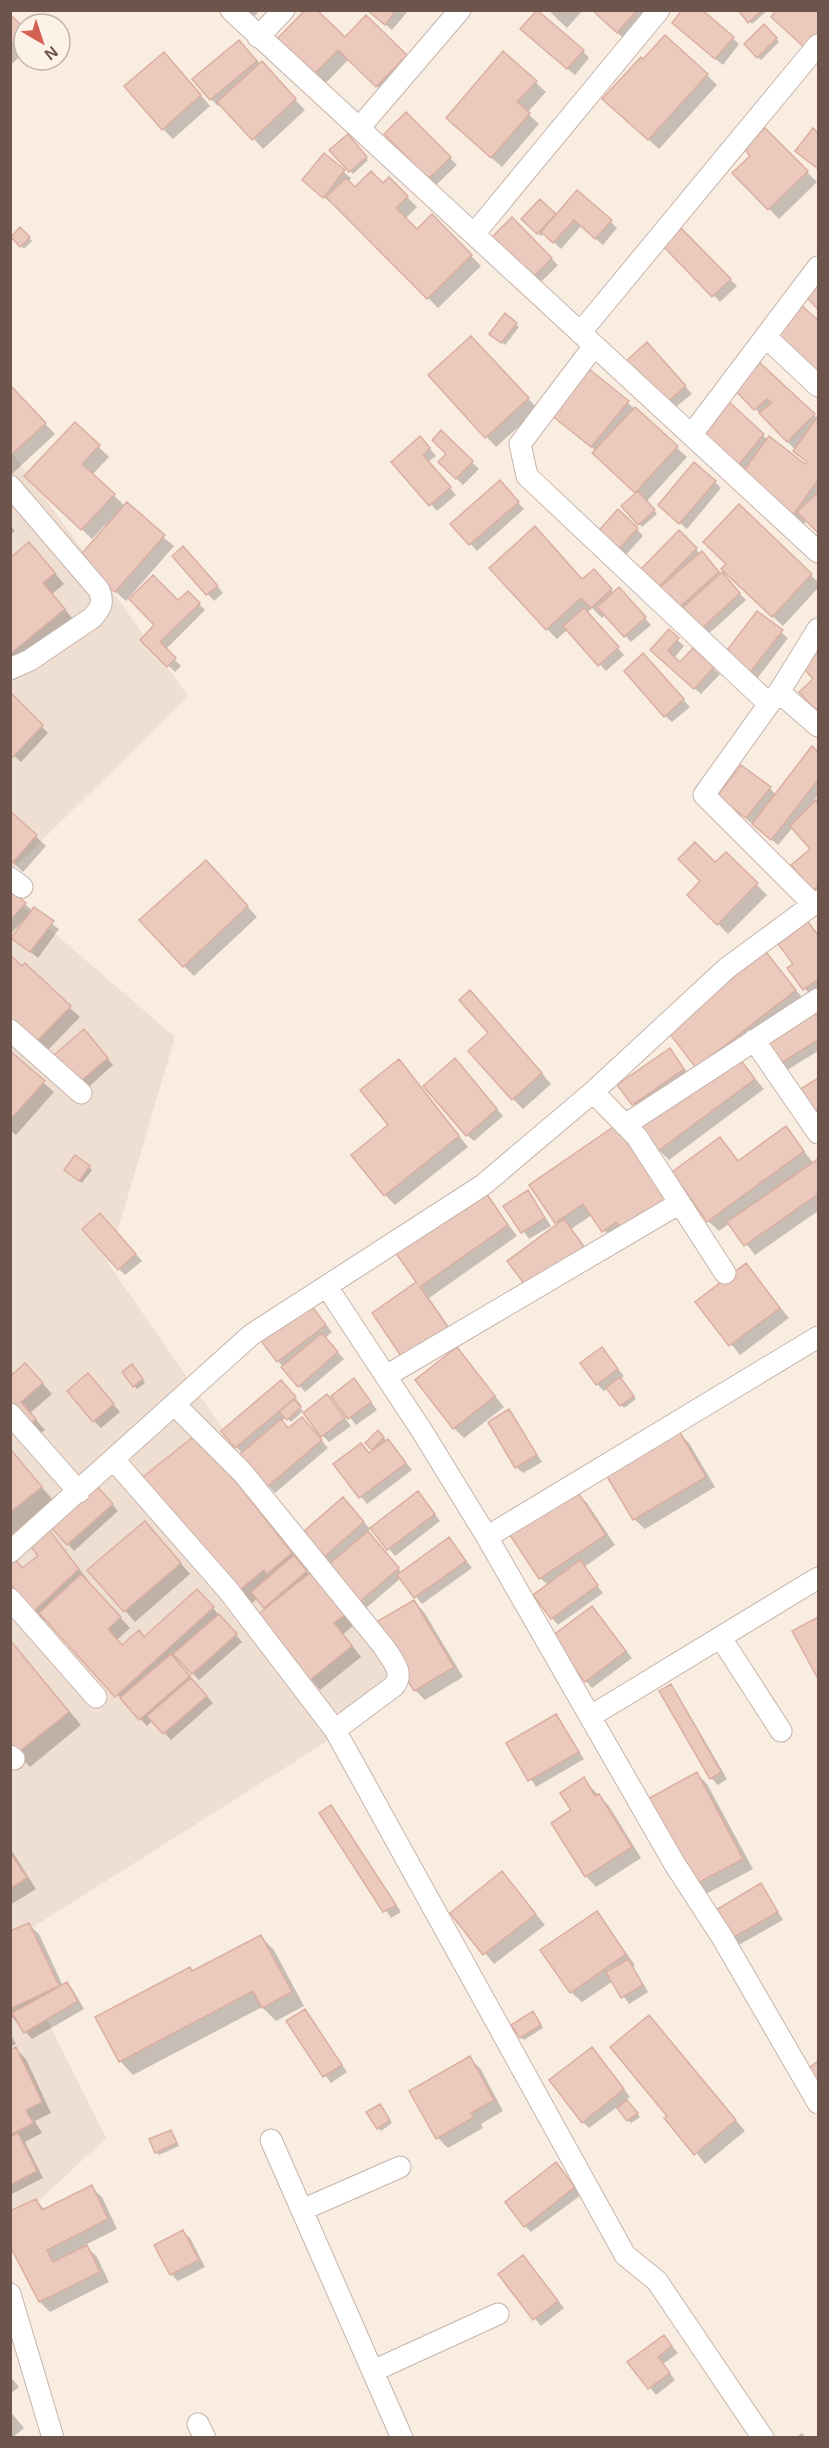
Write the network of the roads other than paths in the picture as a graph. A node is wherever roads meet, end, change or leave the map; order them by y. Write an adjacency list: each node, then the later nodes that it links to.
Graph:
1 (231, 10): 5 (street)
2 (284, 10): 5 (street)
3 (459, 10): 7 (street)
4 (659, 10): 8 (street)
5 (258, 37): 7 (street)
6 (819, 45): 11 (street)
7 (360, 127): 8 (street)
8 (474, 234): 11 (street)
9 (819, 267): 10 (street)
10 (766, 337): 12 (street); 13 (street)
11 (587, 340): 13 (street); 18 (street)
12 (819, 386)
13 (692, 434): 15 (street)
14 (10, 486): 17 (street)
15 (819, 552)
16 (819, 629): 18 (street)
17 (10, 669)
18 (774, 698): 19 (street); 20 (street)
19 (819, 726)
20 (816, 903): 24 (street)
21 (819, 999): 23 (street)
22 (10, 1030): 25 (street)
23 (754, 1041): 26 (street); 27 (street)
24 (593, 1092): 26 (street); 30 (street)
25 (81, 1093)
26 (625, 1125): 28 (street)
27 (819, 1133)
28 (680, 1203): 29 (street); 32 (street)
29 (725, 1273)
30 (327, 1287): 32 (street); 33 (street)
31 (819, 1337): 37 (street)
32 (386, 1376): 37 (street)
33 (175, 1405): 35 (street); 44 (street)
34 (10, 1414): 36 (street)
35 (114, 1460): 36 (street); 44 (street)
36 (79, 1492): 38 (street)
37 (487, 1537): 43 (street)
38 (10, 1552)
39 (819, 1578): 41 (street)
40 (10, 1599): 42 (street)
41 (721, 1638): 43 (street); 45 (street)
42 (96, 1697)
43 (591, 1716): 46 (street)
44 (335, 1730): 55 (street)
45 (781, 1731)
46 (819, 2103)
47 (271, 2140): 49 (street)
48 (400, 2167): 49 (street)
49 (302, 2210): 52 (street)
50 (10, 2294): 53 (street)
51 (498, 2314): 52 (street)
52 (373, 2371): 54 (street)
53 (53, 2438)
54 (402, 2438)
55 (763, 2438)

